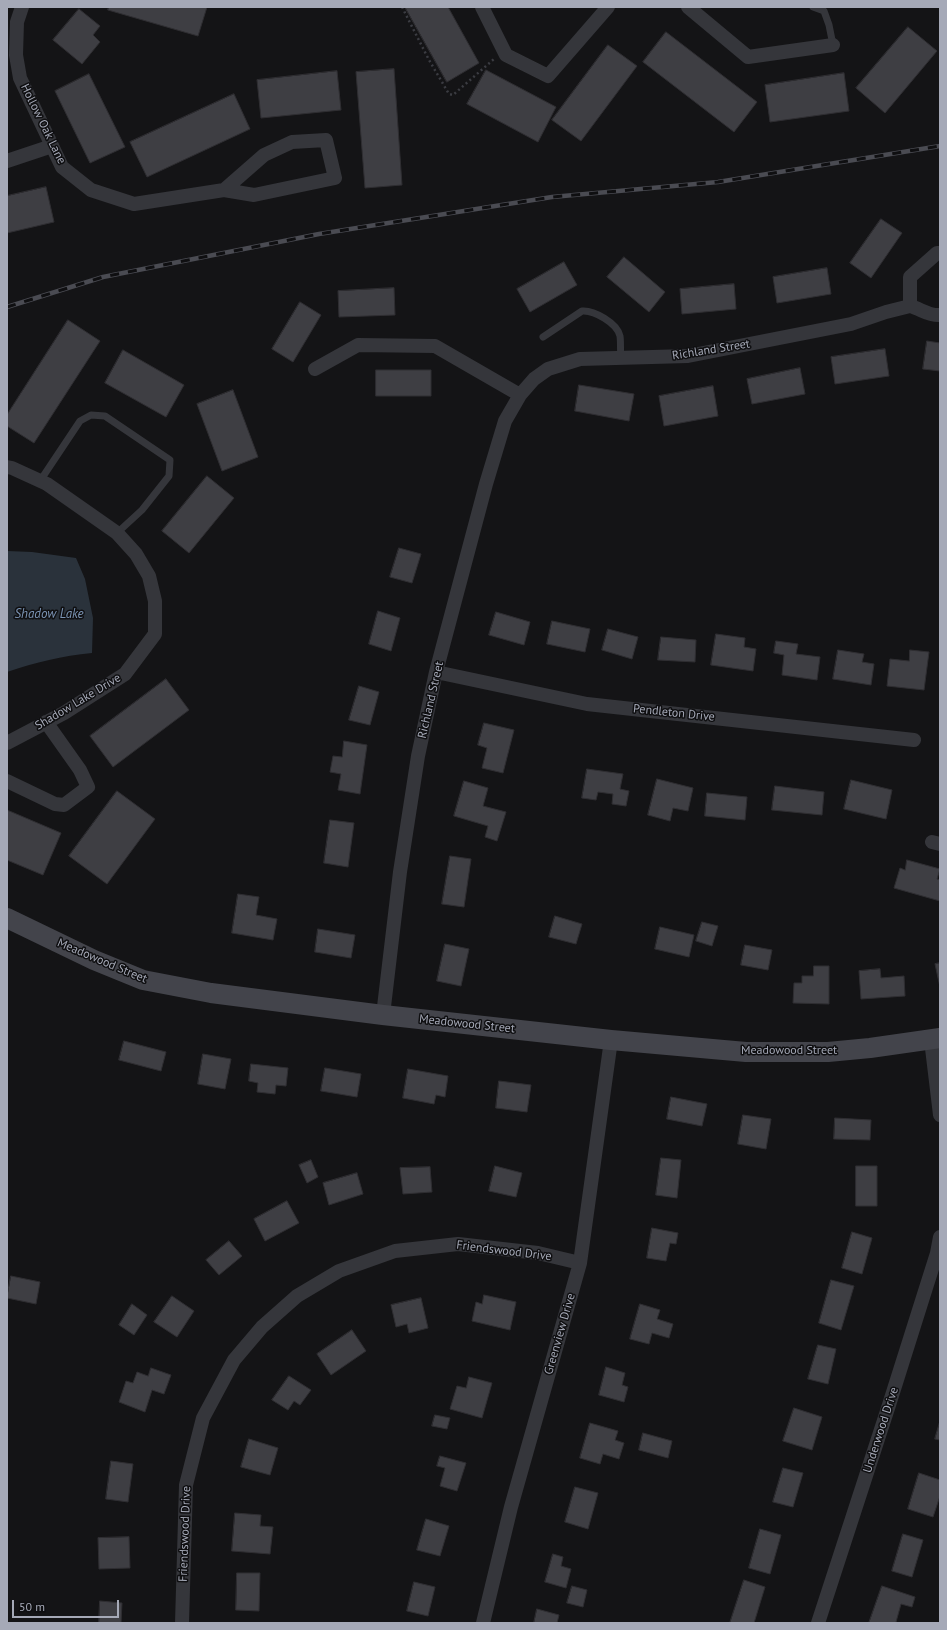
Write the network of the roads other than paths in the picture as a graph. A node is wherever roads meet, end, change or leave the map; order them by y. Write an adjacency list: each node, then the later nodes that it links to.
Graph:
1 (22, 7): 7 (street, Hollow Oak Lane)
2 (482, 7): 3 (street)
3 (608, 7)
4 (688, 7): 6 (street)
5 (813, 7): 6 (lane)
6 (833, 45)
7 (12, 57): 8 (street, Hollow Oak Lane)
8 (52, 146): 9 (street); 10 (street, Hollow Oak Lane)
9 (7, 161)
10 (224, 190): 10 (street, Hollow Oak Lane)
11 (940, 252): 12 (street)
12 (910, 306): 13 (street); 15 (street, Richland Street)
13 (940, 314)
14 (543, 337): 15 (lane)
15 (621, 358): 17 (street, Richland Street)
16 (315, 369): 17 (street)
17 (520, 395): 21 (street, Richland Street)
18 (7, 467): 19 (street, Shadow Lake Drive)
19 (40, 481): 20 (street, Shadow Lake Drive); 20 (lane)
20 (117, 533): 22 (street, Shadow Lake Drive)
21 (436, 672): 23 (street, Pendleton Drive); 27 (street, Richland Street)
22 (46, 722): 24 (street, Shadow Lake Drive); 25 (street)
23 (914, 740)
24 (7, 743)
25 (7, 781)
26 (7, 918): 27 (street, Meadowood Street)
27 (382, 1015): 29 (street, Meadowood Street)
28 (936, 1039): 29 (street, Meadowood Street); 30 (street)
29 (611, 1040): 32 (street, Greenview Drive)
30 (940, 1115)
31 (940, 1237): 35 (street, Underwood Drive)
32 (580, 1263): 33 (street, Friendswood Drive); 34 (street, Greenview Drive)
33 (182, 1623)
34 (483, 1623)
35 (818, 1623)

